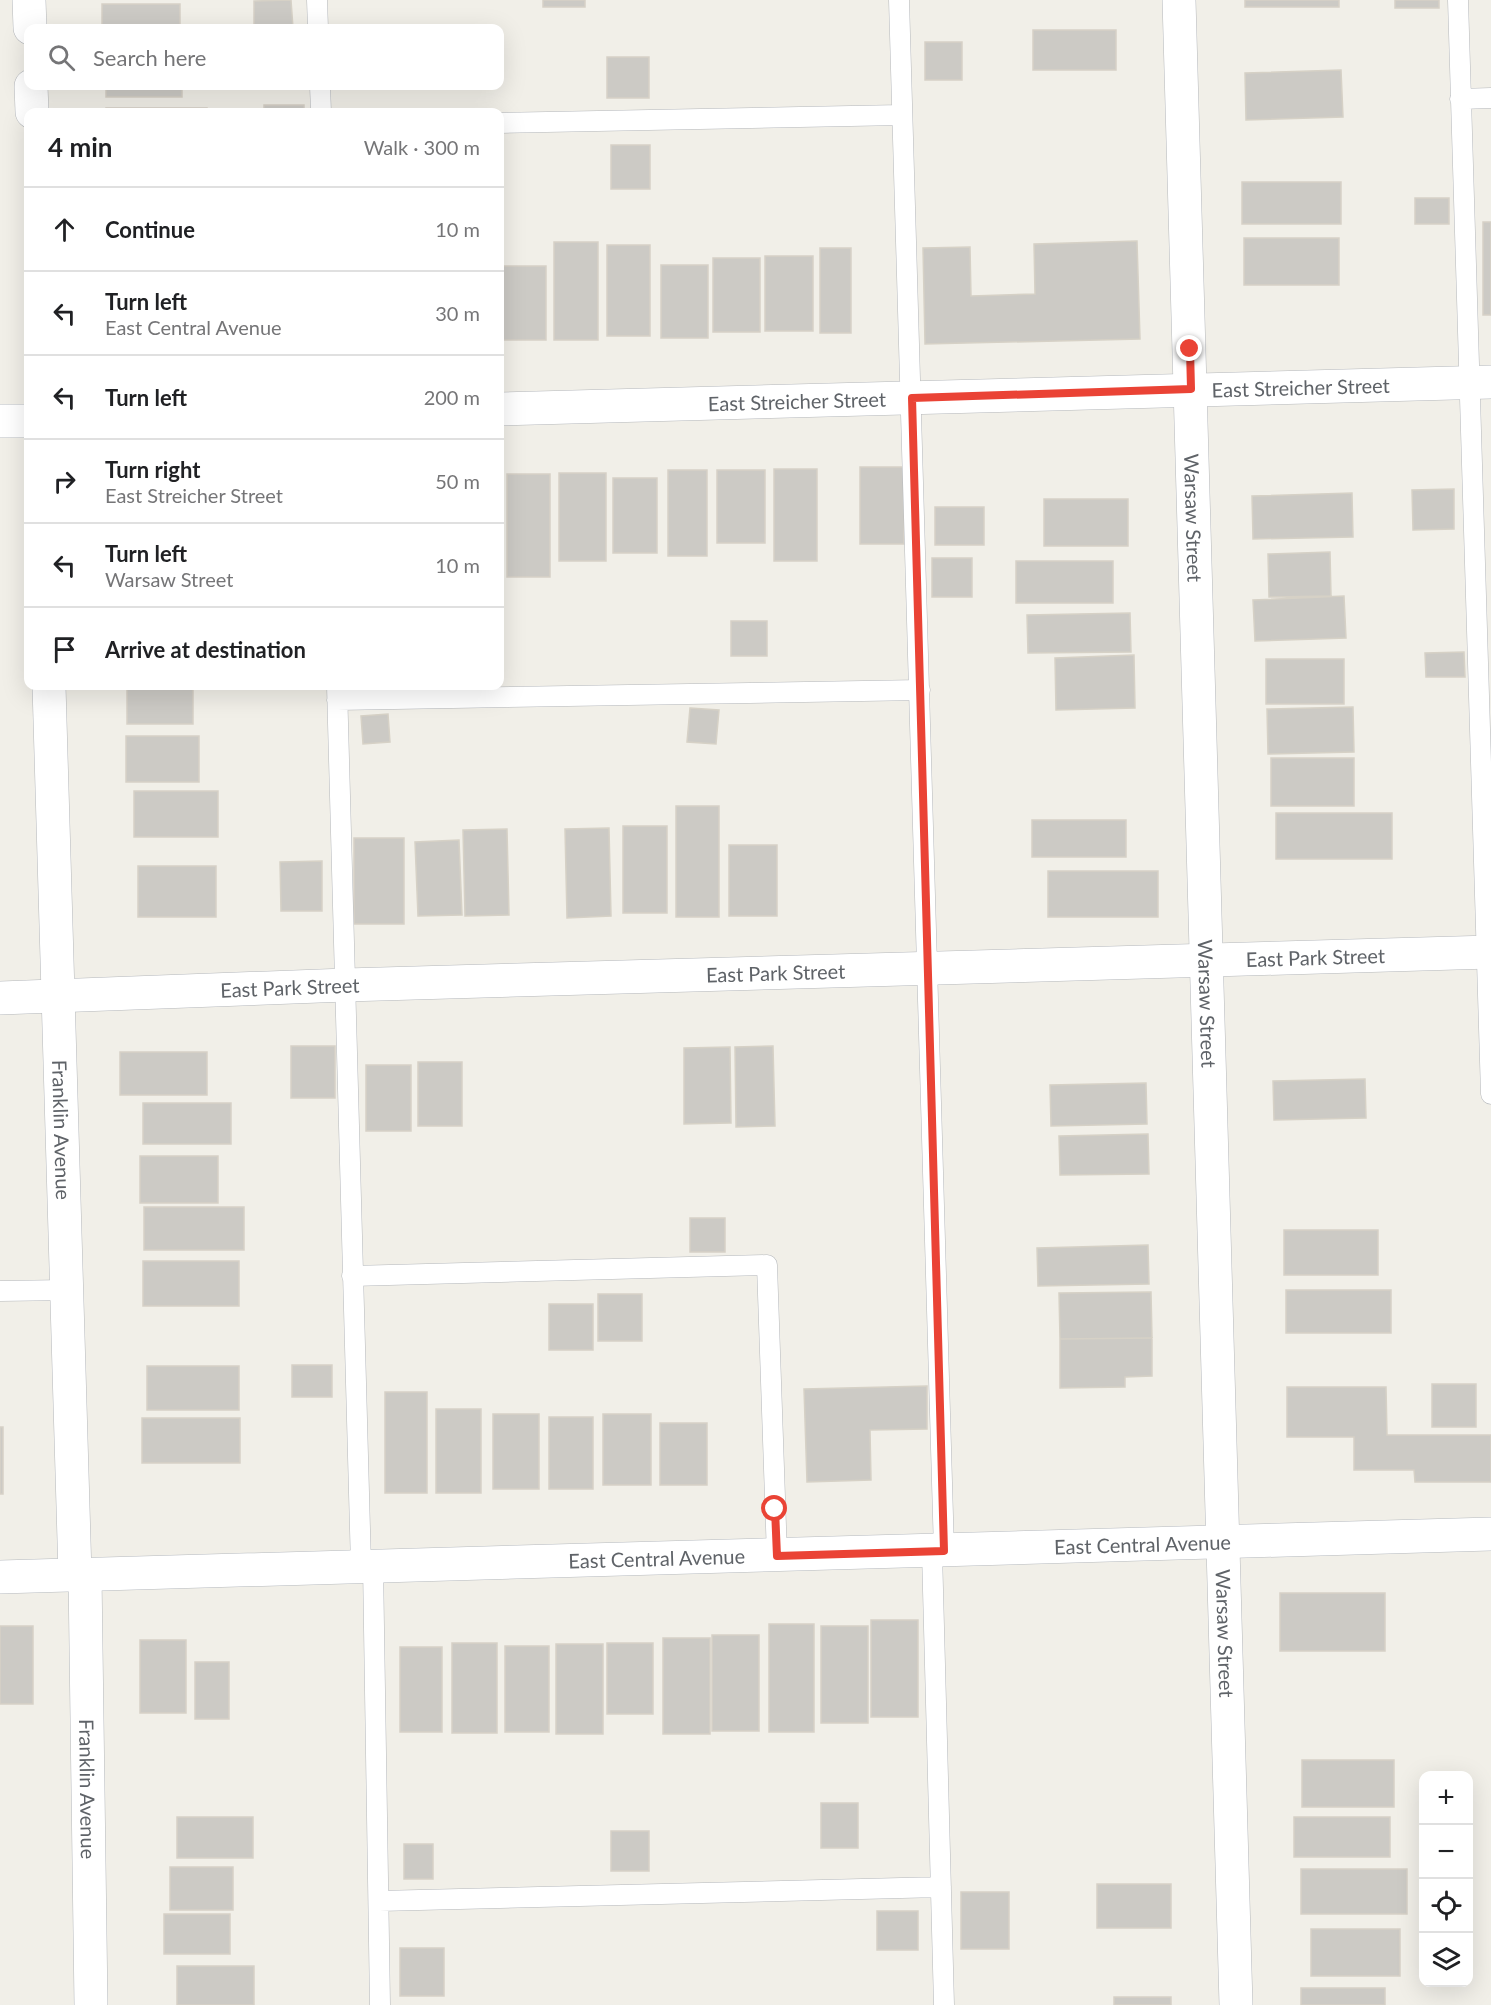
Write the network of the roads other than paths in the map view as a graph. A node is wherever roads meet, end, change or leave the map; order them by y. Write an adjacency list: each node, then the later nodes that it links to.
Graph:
1 (29, 0): 6 (street)
2 (317, 0): 7 (lane)
3 (899, 0): 14 (lane)
4 (1179, 0): 17 (street, Warsaw Street)
5 (1458, 0): 11 (lane)
6 (30, 24)
7 (318, 24)
8 (31, 90): 12 (street)
9 (320, 90): 13 (lane)
10 (1491, 98): 11 (lane)
11 (1460, 99): 16 (lane)
12 (32, 108)
13 (321, 108)
14 (901, 115): 15 (lane); 18 (lane)
15 (504, 123)
16 (1479, 382): 17 (street, East Streicher Street); 22 (lane)
17 (1191, 389): 18 (street, East Streicher Street); 27 (street, Warsaw Street)
18 (912, 398): 19 (street, East Streicher Street); 24 (lane)
19 (504, 409)
20 (0, 422): 21 (street)
21 (24, 422)
22 (1484, 673): 26 (lane)
23 (49, 690): 30 (street, Franklin Avenue)
24 (920, 690): 25 (lane); 28 (lane)
25 (337, 693): 29 (lane)
26 (1489, 953): 27 (street, East Park Street); 32 (lane)
27 (1207, 960): 28 (street, East Park Street); 37 (street, Warsaw Street)
28 (927, 968): 29 (street, East Park Street); 38 (lane)
29 (346, 985): 30 (street, East Park Street); 33 (lane)
30 (59, 997): 31 (street, East Park Street); 34 (street, Franklin Avenue)
31 (0, 998)
32 (1491, 1094)
33 (352, 1275): 39 (lane); 40 (lane)
34 (67, 1290): 35 (lane); 41 (street, Franklin Avenue)
35 (0, 1292)
36 (1491, 1534): 37 (street, East Central Avenue)
37 (1224, 1541): 38 (street, East Central Avenue); 48 (street, Warsaw Street)
38 (938, 1551): 39 (street, East Central Avenue); 43 (lane)
39 (777, 1556): 40 (street, East Central Avenue)
40 (367, 1565): 41 (street, East Central Avenue); 44 (lane)
41 (80, 1575): 42 (street, East Central Avenue); 45 (street, Franklin Avenue)
42 (0, 1577)
43 (941, 1887): 44 (lane); 47 (lane)
44 (379, 1901): 46 (lane)
45 (91, 2005)
46 (380, 2005)
47 (944, 2005)
48 (1236, 2005)

